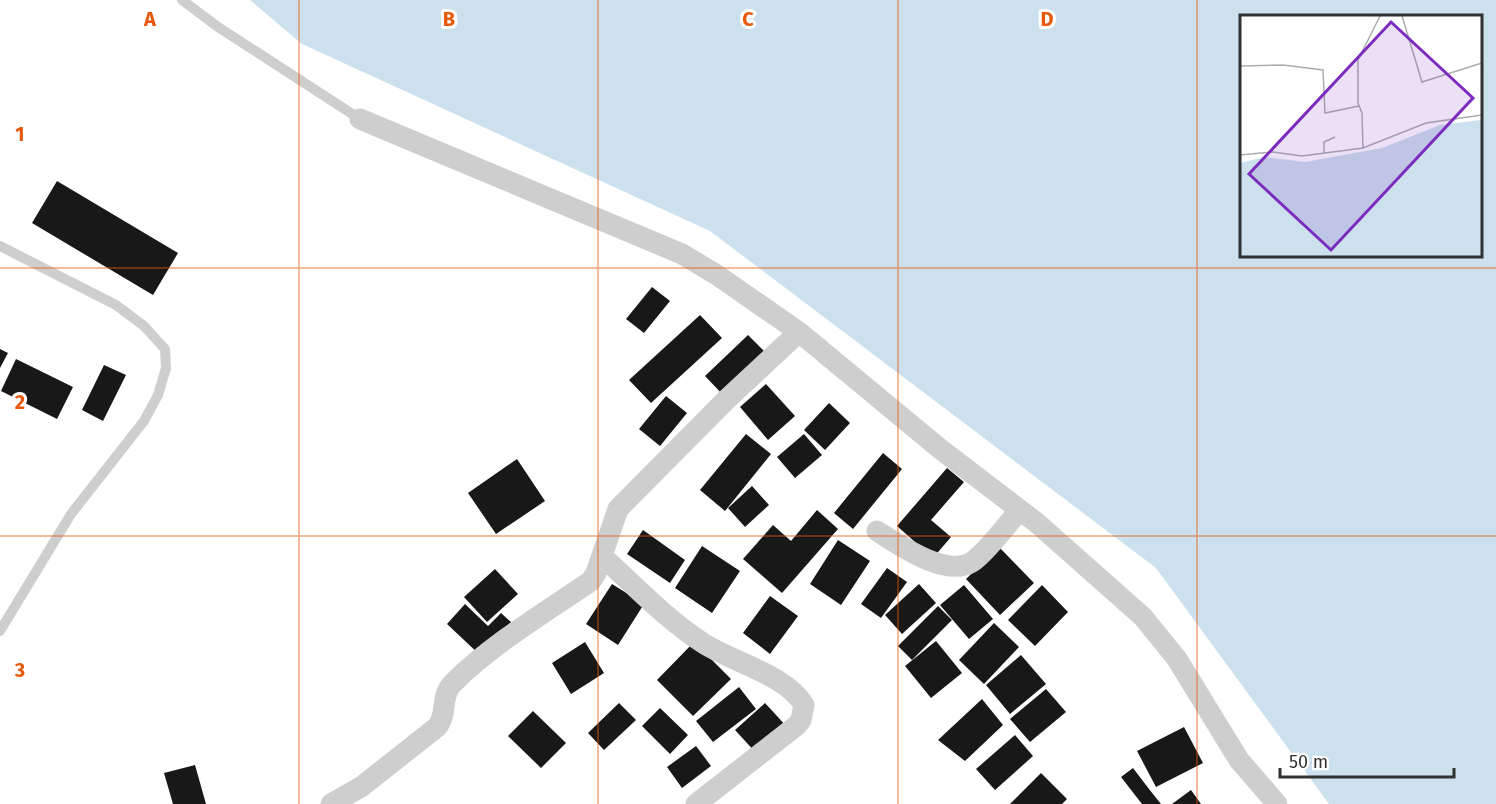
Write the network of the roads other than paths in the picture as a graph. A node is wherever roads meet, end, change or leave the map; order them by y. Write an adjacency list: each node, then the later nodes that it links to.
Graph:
1 (182, 0): 2 (lane)
2 (360, 119): 4 (street)
3 (0, 246): 8 (lane)
4 (799, 332): 5 (street); 7 (street)
5 (1020, 510): 6 (street); 11 (street)
6 (877, 531)
7 (602, 556): 9 (street); 10 (street)
8 (0, 631)
9 (331, 804)
10 (696, 804)
11 (1277, 804)

